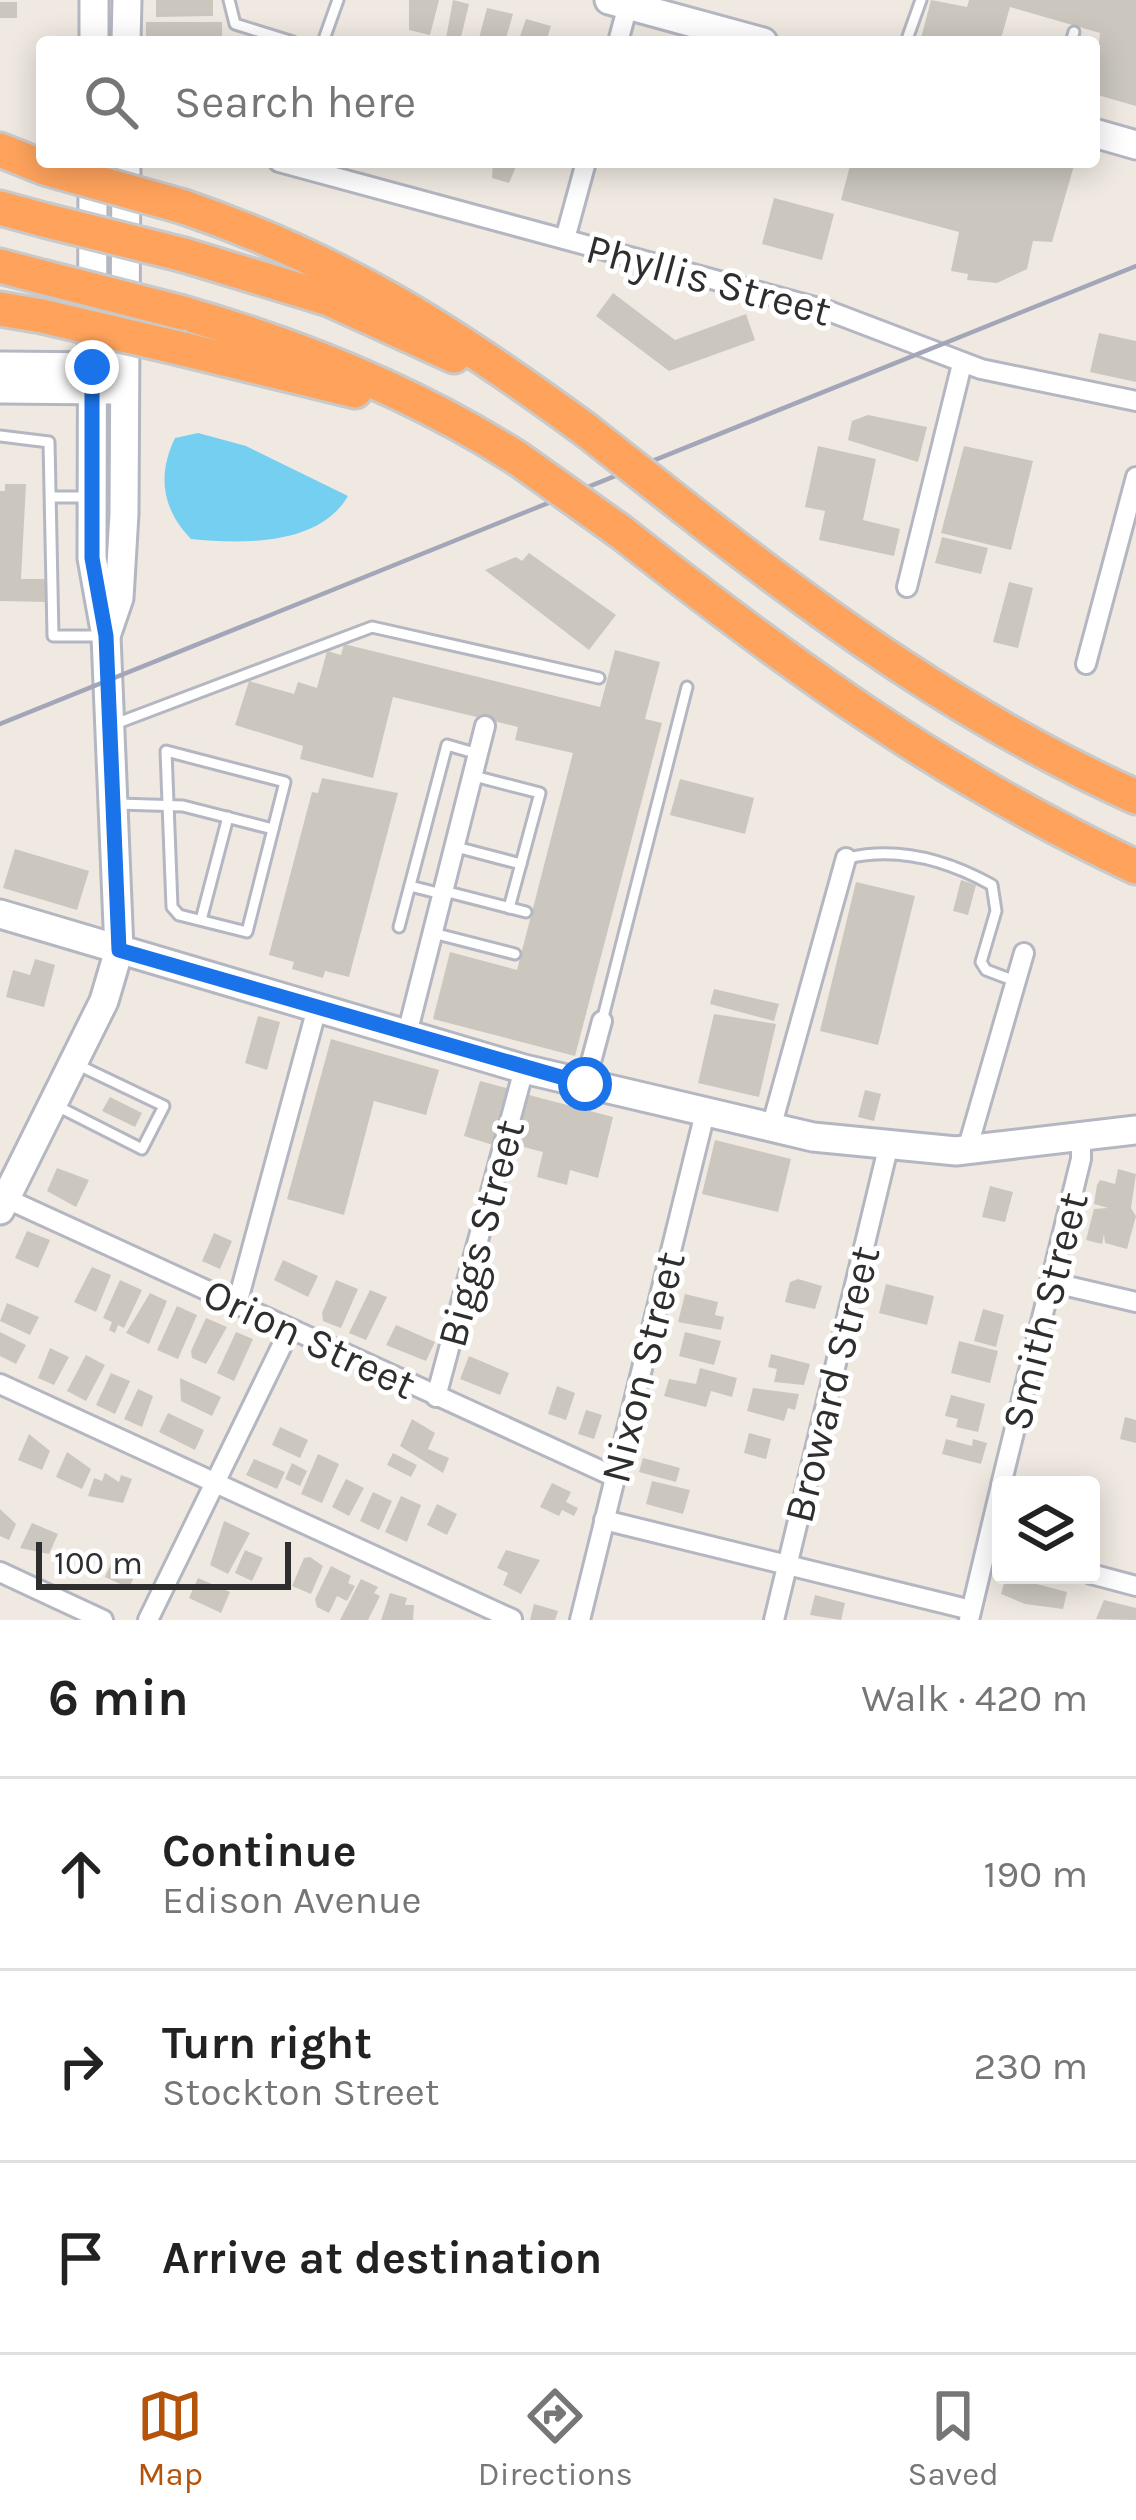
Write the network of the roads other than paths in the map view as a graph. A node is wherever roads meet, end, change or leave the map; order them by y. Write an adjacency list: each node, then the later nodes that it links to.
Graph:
1 (94, 0): 7 (main road)
2 (127, 0): 8 (main road)
3 (229, 0): 9 (lane)
4 (338, 0): 10 (lane)
5 (921, 0): 13 (lane)
6 (618, 3): 11 (street); 12 (main road)
7 (94, 36)
8 (127, 36)
9 (274, 36)
10 (325, 36)
11 (618, 36)
12 (741, 36)
13 (908, 36)
14 (1100, 135): 15 (main road)
15 (1136, 145)
16 (0, 153): 17 (highway, bridge)
17 (36, 165)
18 (46, 168): 33 (highway, bridge)
19 (93, 168): 29 (main road)
20 (126, 168): 30 (main road)
21 (303, 168): 24 (street, Phyllis Street)
22 (584, 168): 24 (street)
23 (0, 208): 33 (highway, bridge)
24 (565, 239): 27 (street, Phyllis Street)
25 (0, 266): 35 (highway, bridge)
26 (0, 309): 35 (highway, bridge)
27 (962, 364): 32 (street, Phyllis Street); 39 (street)
28 (0, 366): 29 (main road)
29 (92, 378): 30 (main road); 31 (main road); 38 (main road)
30 (125, 379): 40 (main road)
31 (0, 389)
32 (1136, 401)
33 (586, 430): 48 (highway, bridge)
34 (0, 436): 37 (lane)
35 (517, 458): 56 (highway, bridge)
36 (1136, 477): 41 (street)
37 (51, 497): 38 (lane); 40 (lane)
38 (92, 497): 40 (main road)
39 (908, 587)
40 (106, 636): 44 (main road)
41 (1086, 664)
42 (599, 679): 44 (lane)
43 (687, 687): 70 (lane)
44 (110, 725): 49 (main road)
45 (485, 726): 46 (street)
46 (478, 754): 47 (street); 57 (lane)
47 (473, 776): 53 (street); 55 (lane)
48 (1136, 797)
49 (113, 804): 50 (lane); 65 (main road)
50 (168, 805): 51 (lane); 52 (lane); 62 (lane)
51 (228, 817): 52 (lane); 62 (lane)
52 (273, 829): 62 (lane)
53 (454, 847): 55 (lane); 58 (street)
54 (846, 858): 68 (lane); 77 (street)
55 (521, 865): 59 (lane)
56 (1136, 867)
57 (410, 886): 58 (lane); 63 (lane)
58 (443, 892): 59 (lane); 64 (street)
59 (509, 908): 60 (lane)
60 (526, 912)
61 (0, 914): 65 (main road)
62 (201, 920)
63 (399, 927)
64 (433, 933): 67 (lane); 71 (street)
65 (119, 950): 69 (main road); 72 (main road)
66 (1024, 952): 68 (street)
67 (515, 954)
68 (1015, 981): 81 (street)
69 (317, 1008): 71 (main road); 85 (street)
70 (602, 1021): 74 (street)
71 (406, 1034): 73 (main road)
72 (74, 1063): 75 (main road); 75 (lane)
73 (524, 1069): 74 (main road); 88 (street, Biggs Street)
74 (585, 1084): 76 (main road)
75 (52, 1104): 82 (main road)
76 (705, 1113): 77 (main road); 90 (street, Nixon Street)
77 (771, 1128): 80 (main road)
78 (1136, 1130): 79 (main road)
79 (1082, 1137): 81 (main road); 83 (street, Smith Street)
80 (889, 1148): 81 (main road); 94 (street, Broward Street)
81 (967, 1150)
82 (3, 1204): 85 (street, Orion Street)
83 (1050, 1282): 84 (street); 89 (street, Smith Street)
84 (1136, 1302)
85 (237, 1304): 86 (street, Orion Street)
86 (290, 1329): 88 (street, Orion Street); 91 (street)
87 (0, 1384): 91 (street)
88 (436, 1397): 90 (street, Orion Street)
89 (1003, 1476)
90 (615, 1477): 92 (street, Nixon Street)
91 (216, 1484): 99 (street); 101 (street)
92 (604, 1520): 94 (street); 102 (street, Nixon Street)
93 (992, 1555): 98 (street, Smith Street)
94 (788, 1562): 98 (street); 103 (street, Broward Street)
95 (0, 1572): 100 (street)
96 (1100, 1576): 97 (street)
97 (1136, 1586)
98 (970, 1615)
99 (512, 1619)
100 (104, 1620)
101 (148, 1620)
102 (580, 1620)
103 (774, 1620)

